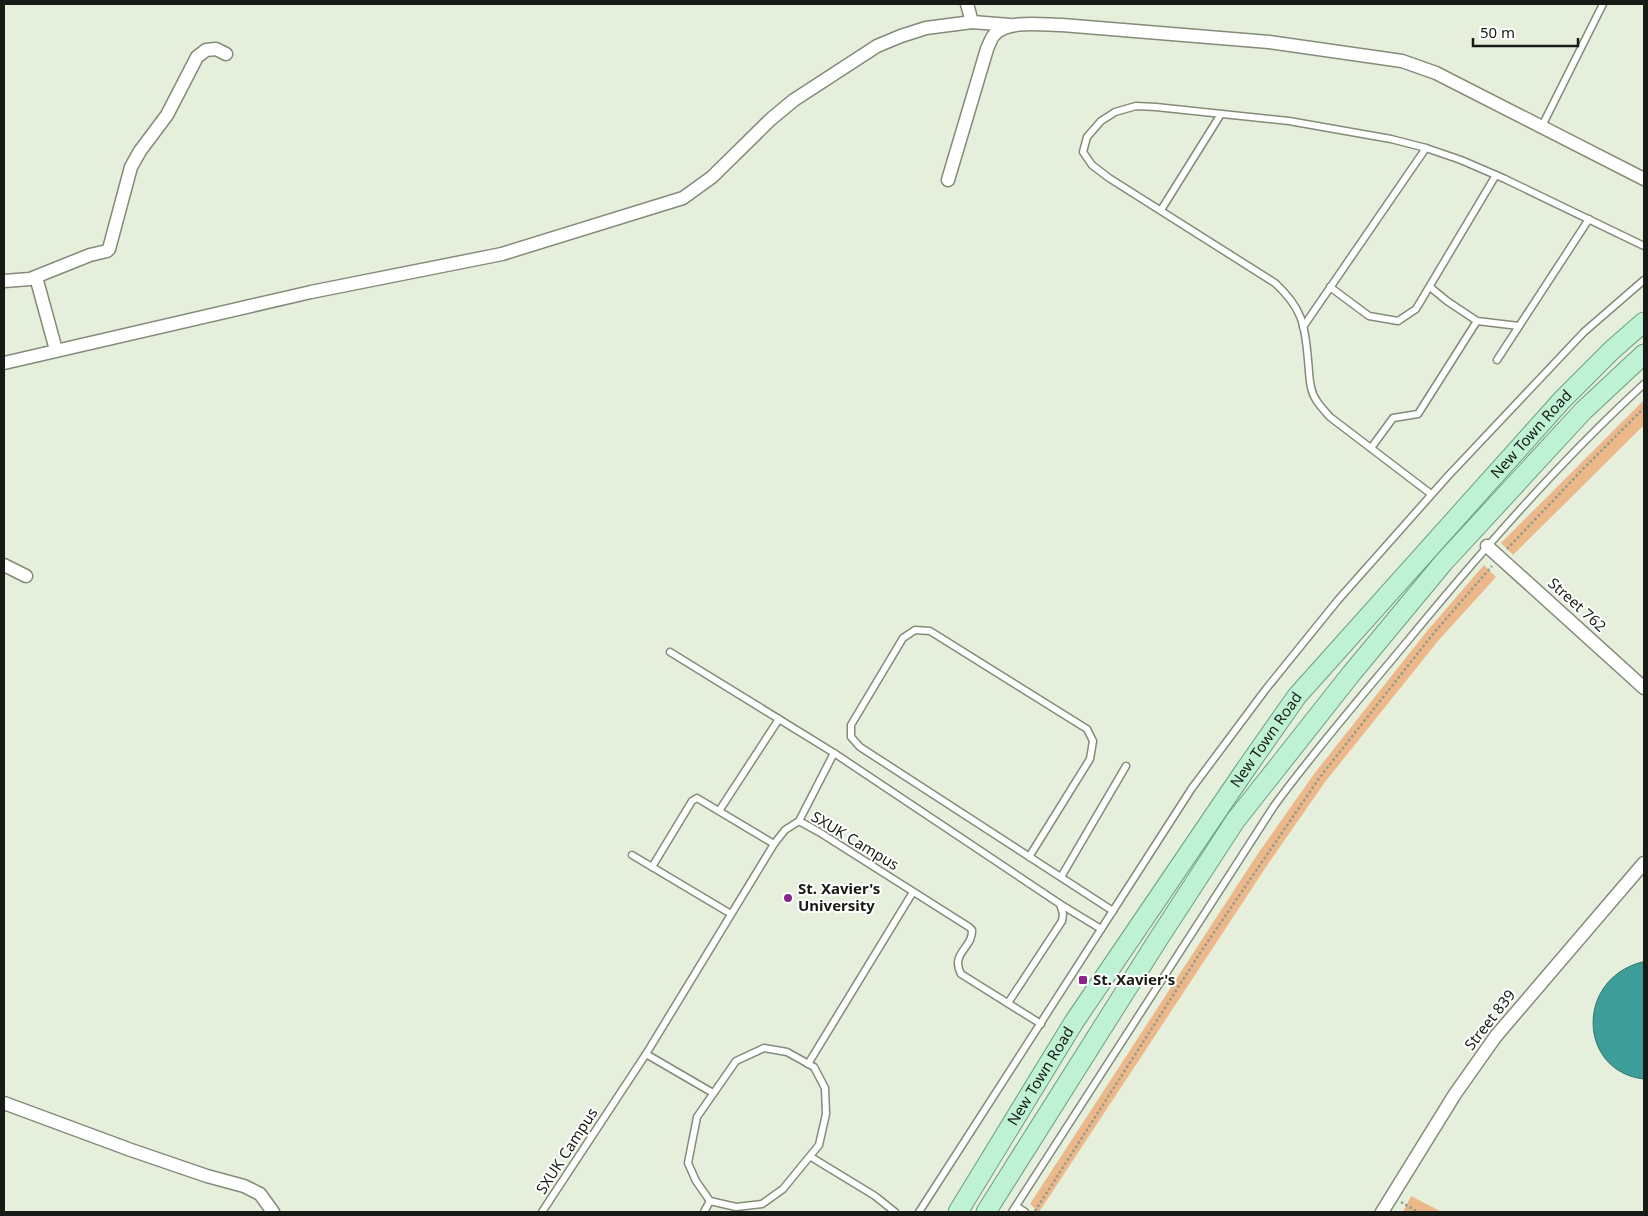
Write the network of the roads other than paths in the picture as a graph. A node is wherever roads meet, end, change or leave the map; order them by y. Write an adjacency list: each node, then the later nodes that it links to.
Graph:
1 (967, 4): 3 (street)
2 (1603, 4): 7 (lane)
3 (972, 22): 4 (street); 24 (street)
4 (1010, 25): 7 (street); 11 (street)
5 (226, 54): 15 (street)
6 (1221, 114): 8 (lane); 12 (lane); 12 (lane)
7 (1542, 126): 10 (street)
8 (1426, 148): 9 (lane); 18 (lane)
9 (1496, 175): 13 (lane); 19 (lane)
10 (1644, 179)
11 (948, 180)
12 (1161, 210): 23 (lane)
13 (1589, 219): 14 (lane); 22 (lane)
14 (1644, 246)
15 (36, 277): 17 (street); 24 (street)
16 (1644, 280): 30 (lane)
17 (4, 281)
18 (1330, 287): 19 (lane); 23 (lane)
19 (1430, 287): 20 (lane)
20 (1477, 321): 22 (lane); 29 (lane)
21 (1644, 322): 66 (main road, New Town Road)
22 (1519, 326): 26 (lane)
23 (1303, 327): 29 (lane)
24 (56, 350): 27 (street)
25 (1644, 354): 67 (main road, New Town Road)
26 (1498, 360)
27 (4, 363)
28 (1644, 384): 31 (lane)
29 (1371, 448): 30 (lane)
30 (1431, 494): 49 (lane)
31 (1487, 546): 35 (street, Street 762); 60 (lane)
32 (4, 565): 33 (street)
33 (26, 576)
34 (670, 652): 36 (lane)
35 (1644, 688)
36 (779, 719): 37 (lane); 39 (lane)
37 (834, 753): 40 (lane); 48 (lane)
38 (1126, 766): 46 (lane)
39 (720, 811): 41 (lane); 45 (lane)
40 (799, 821): 41 (lane, SXUK Campus); 47 (lane, SXUK Campus)
41 (774, 844): 50 (lane, SXUK Campus)
42 (632, 855): 45 (lane)
43 (1029, 857): 43 (lane); 46 (lane)
44 (1644, 863): 70 (street, Street 839)
45 (652, 867): 50 (lane)
46 (1061, 877): 49 (lane)
47 (913, 892): 52 (lane, SXUK Campus); 55 (lane)
48 (1060, 904): 51 (lane); 52 (lane)
49 (1113, 911): 51 (lane)
50 (731, 914): 54 (lane, SXUK Campus)
51 (1101, 929): 53 (lane)
52 (1008, 1003): 53 (lane)
53 (1040, 1024): 65 (lane)
54 (646, 1054): 56 (lane); 62 (lane, SXUK Campus)
55 (808, 1064): 56 (lane); 58 (lane)
56 (713, 1093): 59 (lane)
57 (4, 1103): 61 (street)
58 (811, 1156): 59 (lane); 64 (lane)
59 (710, 1201): 63 (lane)
60 (1016, 1206): 68 (lane); 69 (lane)
61 (273, 1212)
62 (542, 1212)
63 (704, 1212)
64 (895, 1212)
65 (919, 1212)
66 (958, 1212)
67 (986, 1212)
68 (1012, 1212)
69 (1025, 1212)
70 (1382, 1212)

